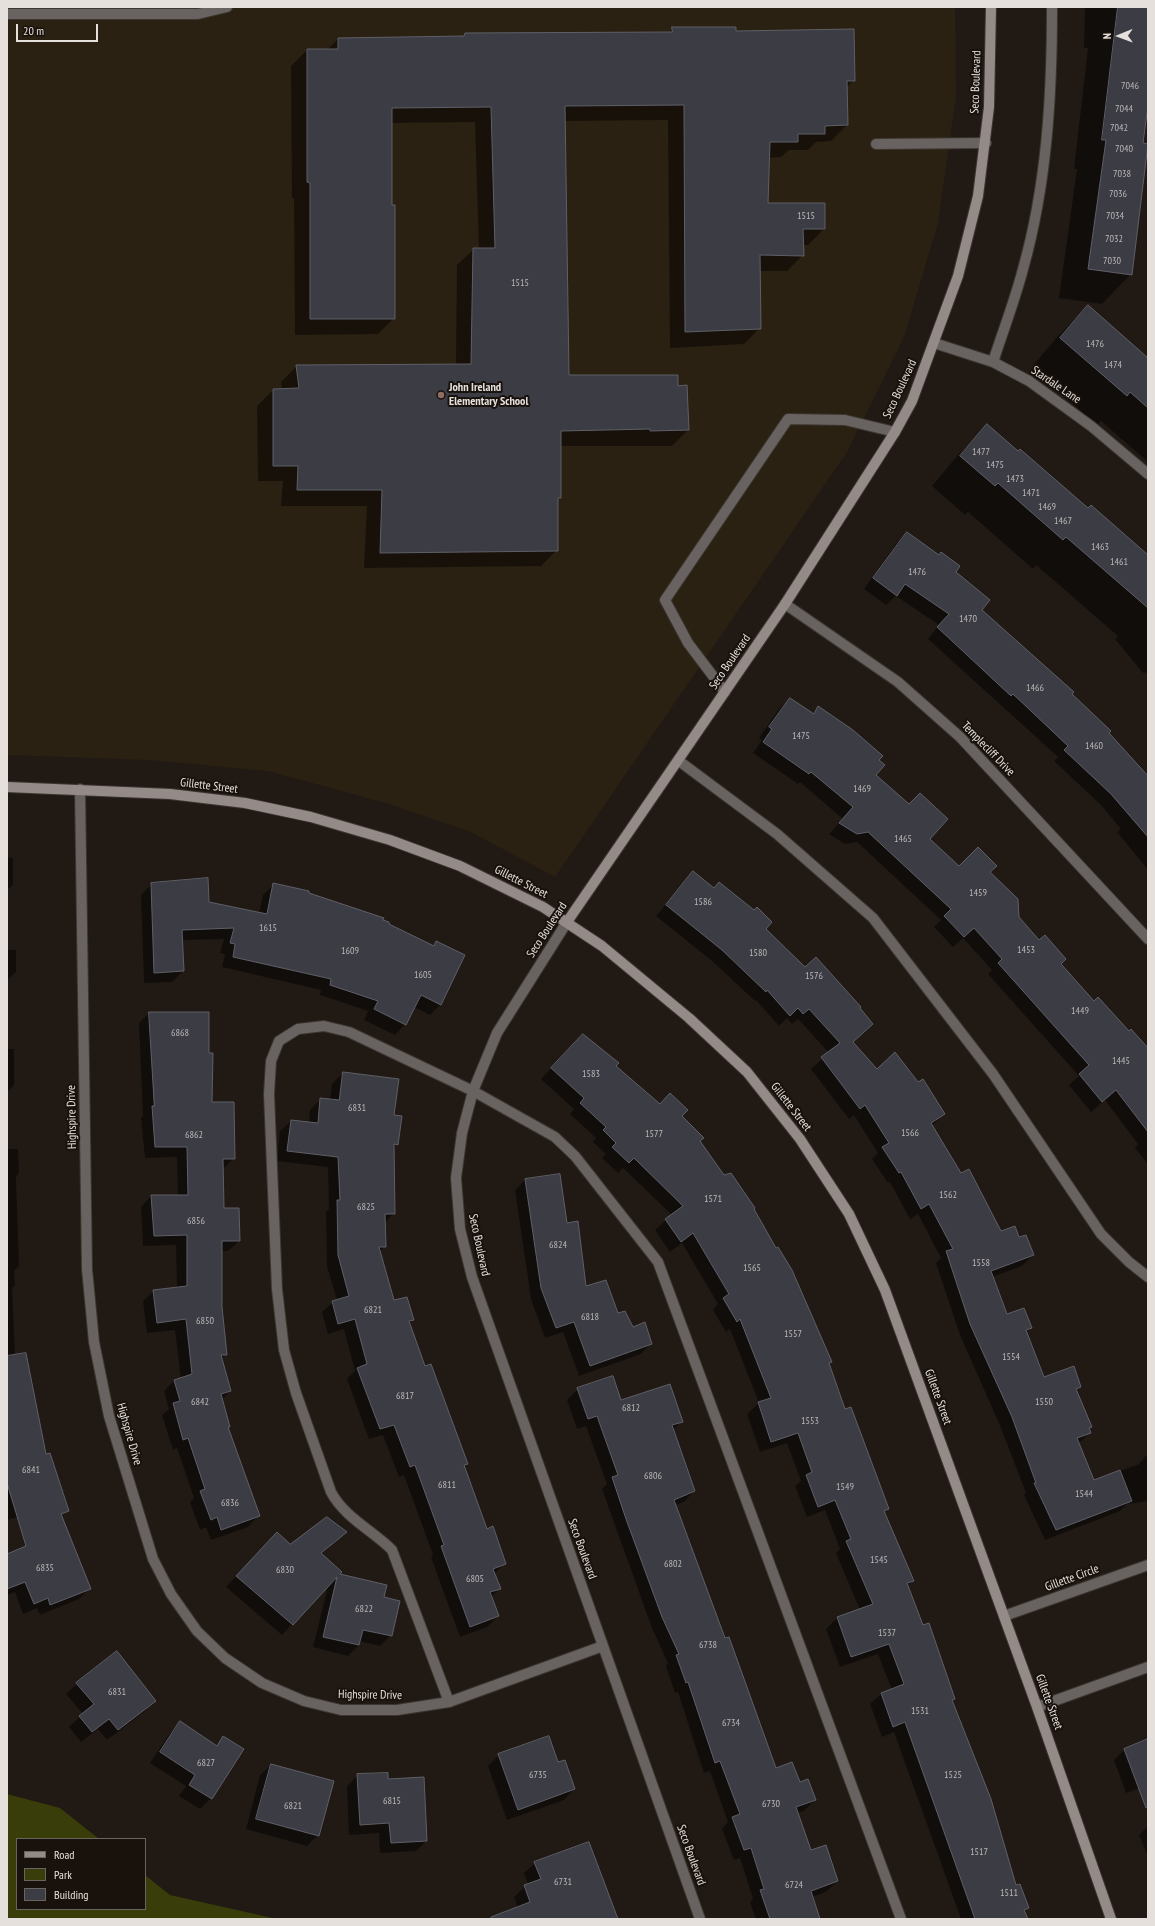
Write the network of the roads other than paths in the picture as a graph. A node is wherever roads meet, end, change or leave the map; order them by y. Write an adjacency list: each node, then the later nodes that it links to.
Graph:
1 (227, 7): 4 (street)
2 (991, 7): 5 (street, Seco Boulevard)
3 (1052, 7): 8 (street)
4 (7, 14)
5 (986, 143): 6 (street); 7 (street, Seco Boulevard)
6 (876, 144)
7 (934, 343): 8 (street, Stardale Lane); 9 (street, Seco Boulevard)
8 (993, 362): 10 (street, Stardale Lane)
9 (894, 432): 11 (street, Seco Boulevard); 12 (street)
10 (1148, 474)
11 (785, 604): 12 (street, Seco Boulevard); 17 (street, Templecliff Drive)
12 (725, 692): 13 (street, Seco Boulevard)
13 (679, 761): 16 (street, Seco Boulevard); 19 (street)
14 (7, 787): 15 (street, Gillette Street)
15 (80, 789): 16 (street, Gillette Street); 24 (street, Highspire Drive)
16 (567, 922): 18 (street, Seco Boulevard); 21 (street, Gillette Street)
17 (1148, 939)
18 (473, 1092): 22 (street, Seco Boulevard); 24 (street); 27 (street)
19 (1148, 1277)
20 (1148, 1565): 21 (street, Gillette Circle)
21 (1004, 1616): 25 (street, Gillette Street)
22 (603, 1646): 24 (street, Highspire Drive); 26 (street, Seco Boulevard)
23 (1148, 1667): 25 (street)
24 (449, 1702)
25 (1037, 1707): 28 (street, Gillette Street)
26 (700, 1919)
27 (901, 1919)
28 (1111, 1919)

